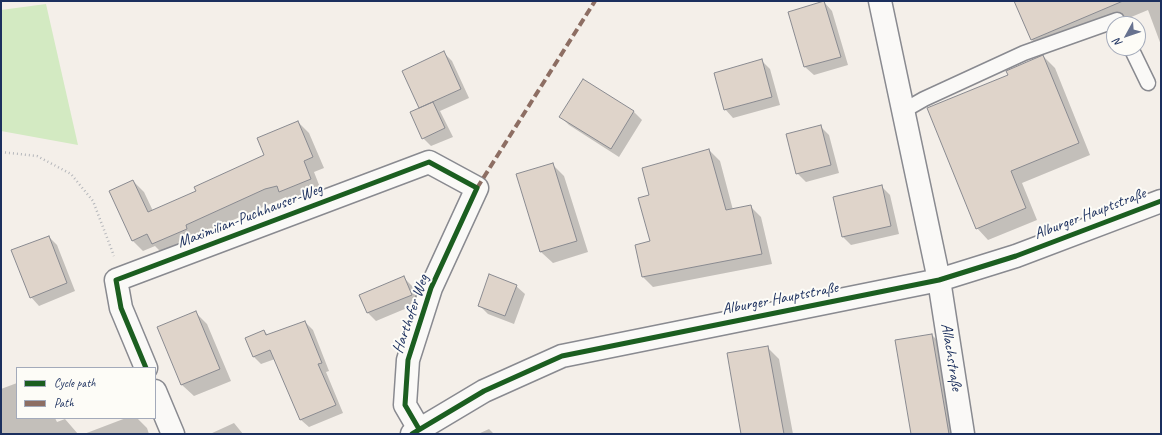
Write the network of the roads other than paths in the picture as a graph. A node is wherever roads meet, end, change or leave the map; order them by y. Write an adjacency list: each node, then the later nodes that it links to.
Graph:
1 (880, 1): 5 (street)
2 (1106, 24): 5 (lane)
3 (1135, 56): 4 (lane)
4 (1148, 83)
5 (903, 111): 8 (street)
6 (477, 188): 9 (street, Maximilian-Puchhauser-Weg); 11 (street, Harthofer Weg)
7 (1161, 201): 8 (street, Alburger Hauptstraße)
8 (939, 280): 11 (street, Alburger Hauptstraße); 13 (street, Allachstraße)
9 (146, 367)
10 (156, 394): 12 (street)
11 (416, 432)
12 (172, 434)
13 (964, 434)

